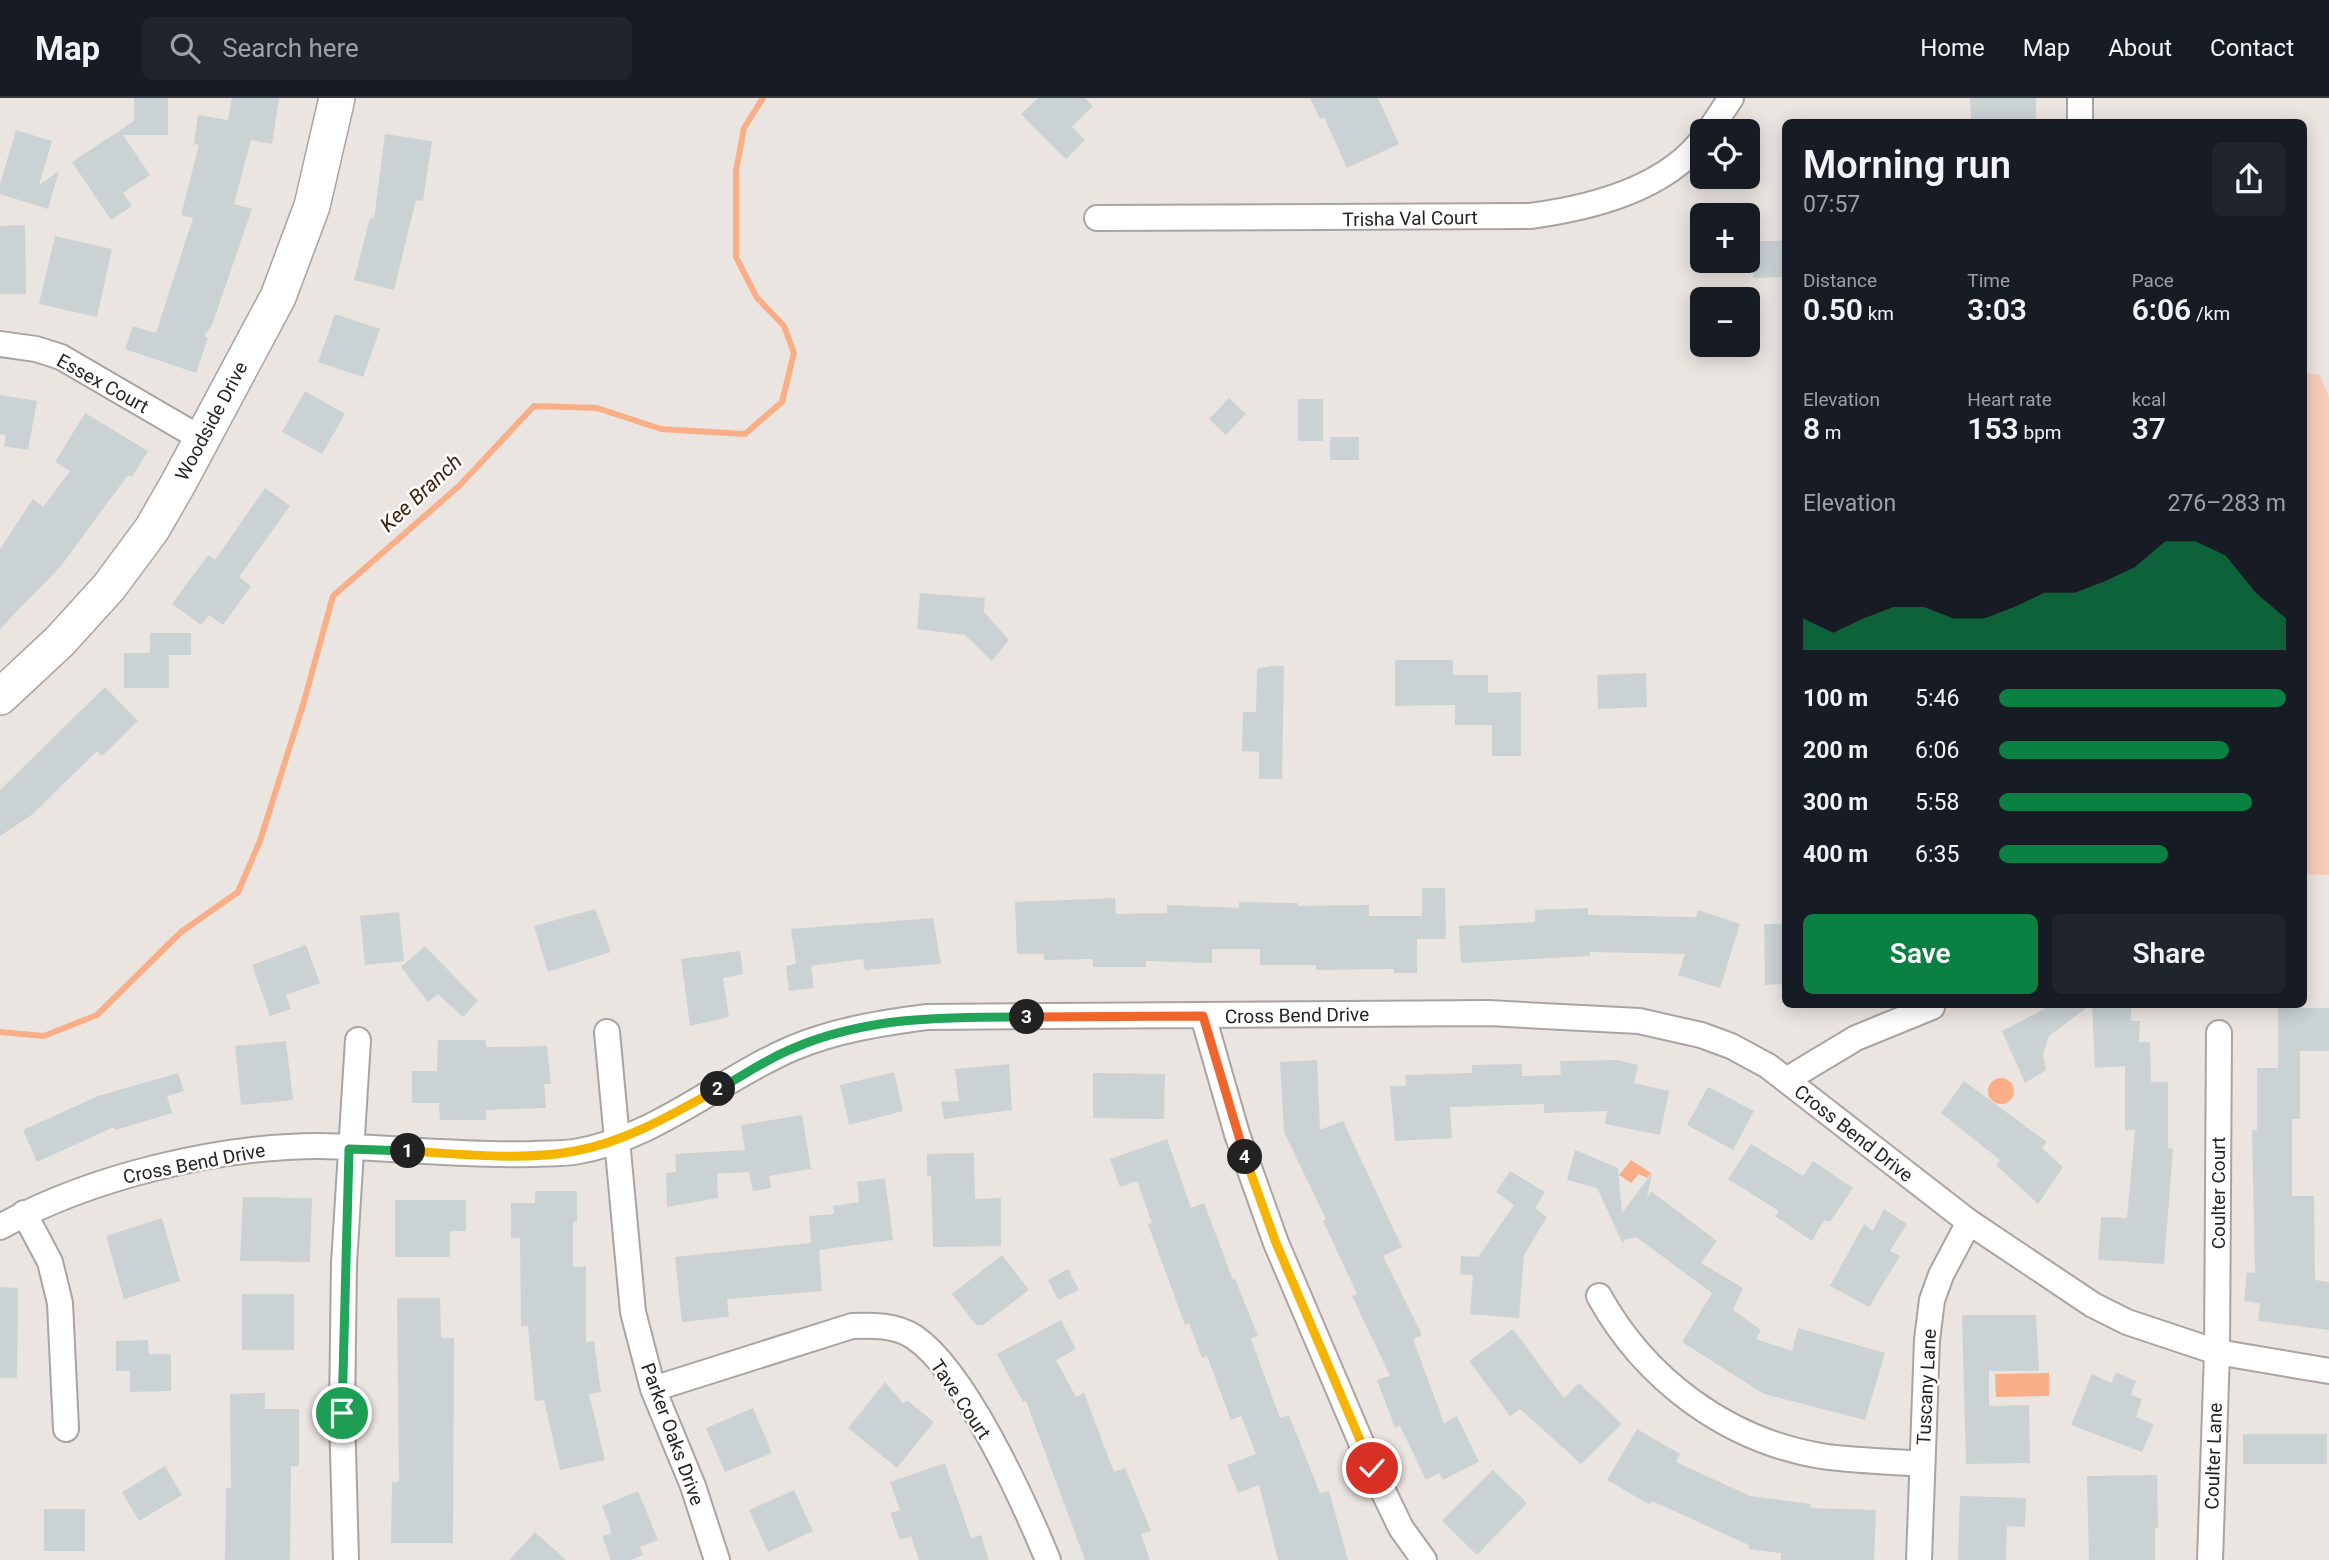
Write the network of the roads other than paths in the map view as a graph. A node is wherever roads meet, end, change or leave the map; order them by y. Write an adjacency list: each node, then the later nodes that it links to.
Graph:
1 (337, 98): 9 (street, Woodside Drive)
2 (1731, 98): 4 (street)
3 (2080, 98): 5 (street)
4 (1717, 119)
5 (2080, 119)
6 (1690, 154): 7 (street, Trisha Val Court)
7 (1097, 218)
8 (0, 344): 9 (street, Essex Court)
9 (200, 438): 10 (street, Woodside Drive)
10 (0, 697)
11 (1930, 1008): 16 (street)
12 (1203, 1016): 16 (street, Cross Bend Drive); 17 (street, Cross Bend Drive); 31 (street)
13 (607, 1032): 17 (street, Parker Oaks Drive)
14 (2218, 1033): 23 (street, Coulter Court)
15 (358, 1040): 18 (street)
16 (1786, 1080): 20 (street, Cross Bend Drive)
17 (619, 1139): 18 (street, Cross Bend Drive); 25 (street, Parker Oaks Drive)
18 (349, 1149): 19 (street, Cross Bend Drive); 28 (street)
19 (24, 1213): 21 (street, Cross Bend Drive); 26 (street)
20 (1969, 1222): 23 (street, Cross Bend Drive); 27 (street, Tuscany Lane)
21 (0, 1227)
22 (1599, 1296): 27 (street)
23 (2217, 1352): 24 (street, Cross Bend Drive); 33 (street, Coulter Lane)
24 (2329, 1371)
25 (653, 1389): 29 (street, Parker Oaks Drive); 30 (street, Tave Court)
26 (66, 1429)
27 (1922, 1464): 32 (street, Tuscany Lane)
28 (346, 1560)
29 (717, 1560)
30 (1048, 1560)
31 (1424, 1560)
32 (1919, 1560)
33 (2210, 1560)

